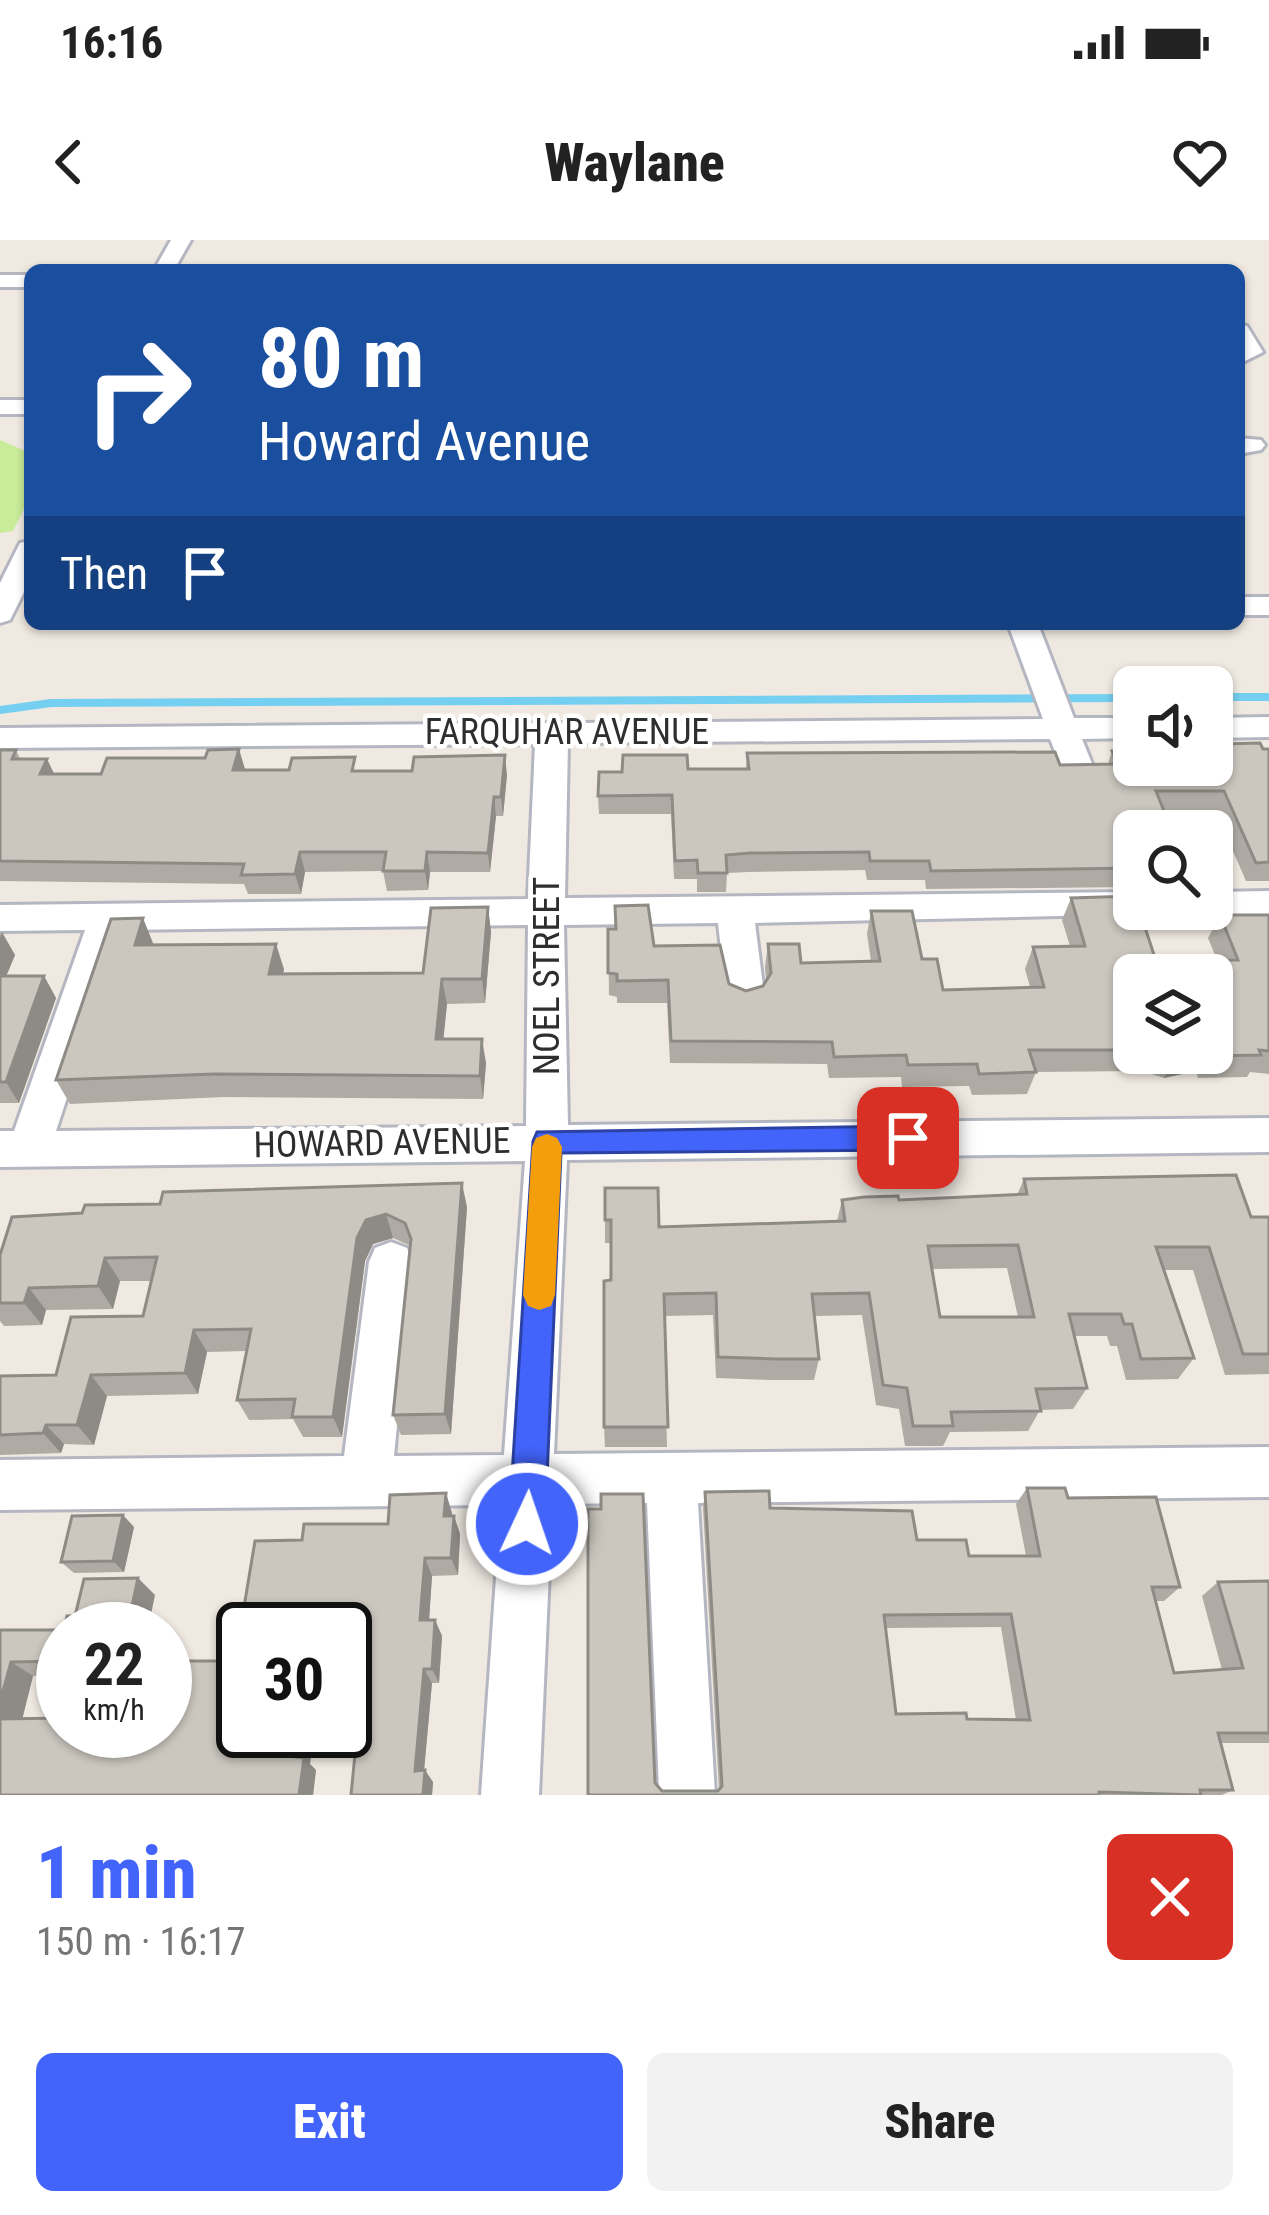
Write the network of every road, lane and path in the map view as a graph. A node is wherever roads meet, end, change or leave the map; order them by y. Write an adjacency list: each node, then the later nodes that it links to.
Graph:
1 (24, 563): 2 (street)
2 (0, 614)
3 (1025, 630): 7 (street)
4 (1113, 728): 7 (street, FARQUHAR AVENUE)
5 (1233, 728): 6 (street)
6 (1269, 728)
7 (1061, 729): 8 (street, FARQUHAR AVENUE); 10 (street)
8 (551, 732): 9 (street, FARQUHAR AVENUE); 15 (street, NOEL STREET)
9 (0, 738)
10 (1078, 771)
11 (1269, 904): 13 (street)
12 (1113, 905): 14 (street)
13 (1233, 905)
14 (735, 909): 15 (street); 18 (street)
15 (546, 915): 16 (street); 20 (street, NOEL STREET)
16 (108, 917): 17 (street); 21 (street)
17 (0, 918)
18 (745, 994)
19 (1269, 1135): 20 (street, HOWARD AVENUE)
20 (547, 1141): 21 (street, HOWARD AVENUE); 25 (street, NOEL STREET)
21 (15, 1149)
22 (391, 1262): 26 (street)
23 (1269, 1472): 24 (street)
24 (671, 1477): 25 (street); 28 (street)
25 (530, 1479): 26 (street); 29 (street, NOEL STREET)
26 (366, 1480): 27 (street)
27 (0, 1485)
28 (688, 1790)
29 (510, 1795)

